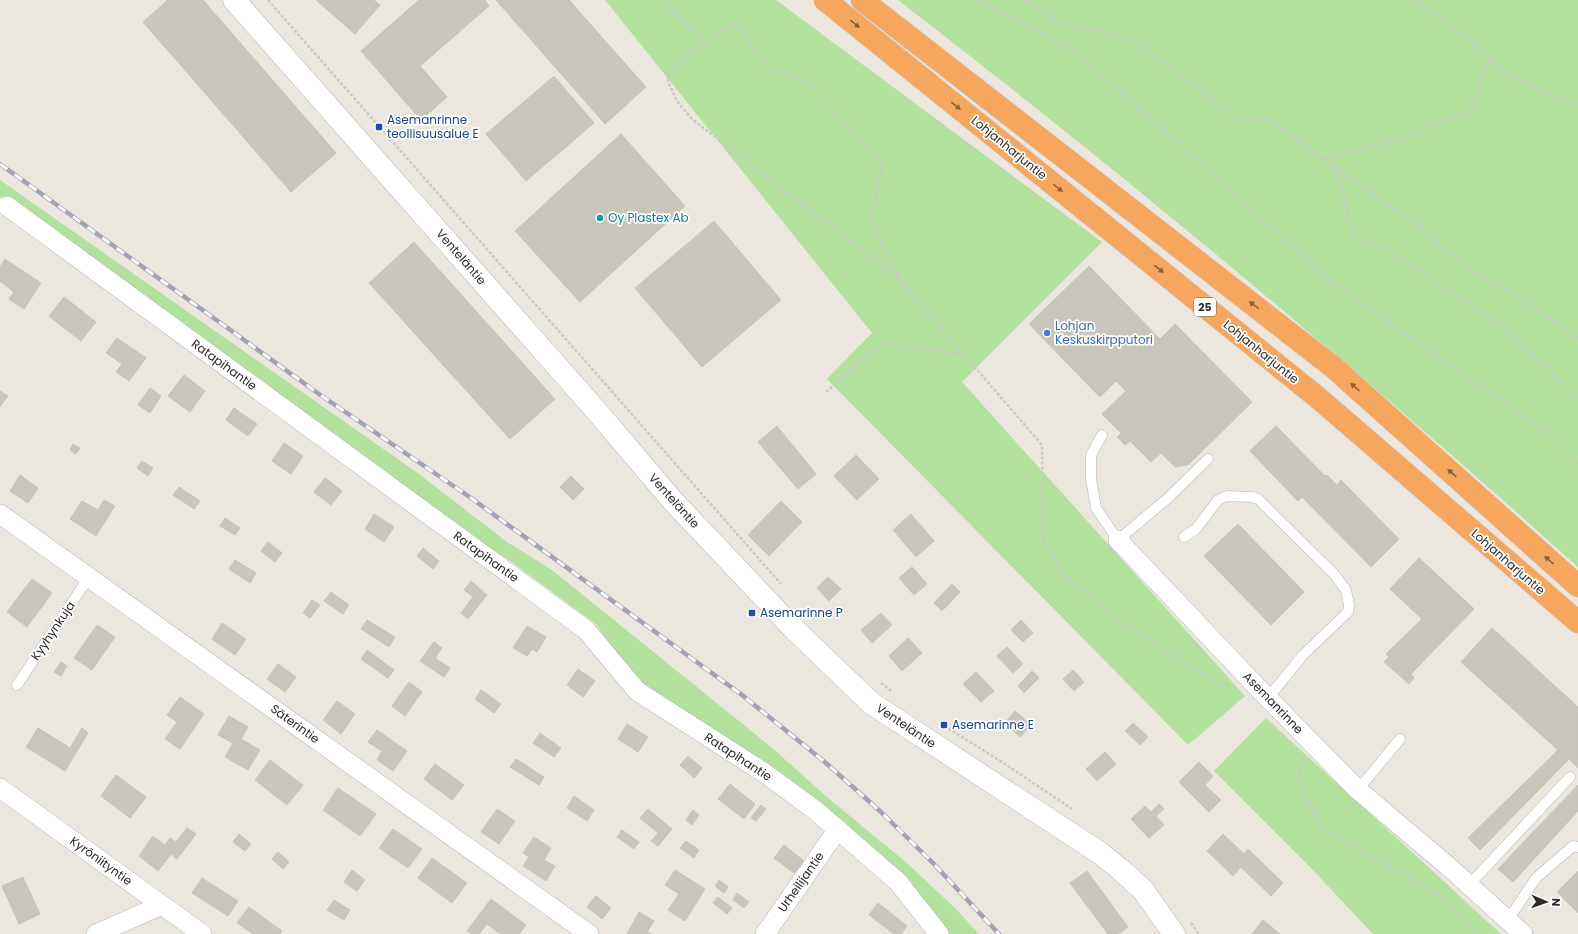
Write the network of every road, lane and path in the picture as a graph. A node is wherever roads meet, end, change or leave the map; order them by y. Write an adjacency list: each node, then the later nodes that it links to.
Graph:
1 (234, 0): 46 (street, Venteläntie)
2 (268, 0): 28 (path)
3 (662, 0): 9 (path)
4 (825, 0): 29 (highway, Lohjanharjuntie / 25, one-way to 29)
5 (862, 0): 27 (highway, 25, one-way to 5)
6 (978, 0): 22 (path)
7 (1024, 0): 12 (path)
8 (1416, 0): 10 (path)
9 (703, 43): 15 (path); 15 (path)
10 (1489, 58): 11 (path); 12 (path)
11 (1578, 106)
12 (1324, 160): 13 (path)
13 (1335, 168): 16 (path); 19 (path)
14 (7, 206): 41 (street, Ratapihantie)
15 (899, 279): 17 (path)
16 (1578, 339)
17 (964, 355): 18 (path); 32 (path)
18 (826, 392)
19 (1578, 397)
20 (1102, 435): 25 (lane, Asemanrinne)
21 (1208, 459): 25 (lane)
22 (1578, 464)
23 (0, 514): 26 (street, Säterintie)
24 (1184, 537): 32 (lane)
25 (1118, 540): 32 (street, Asemanrinne)
26 (89, 578): 31 (lane, Kyyhynkuja); 49 (street, Säterintie)
27 (1578, 586)
28 (785, 589)
29 (1578, 622)
30 (879, 682): 33 (path)
31 (17, 686)
32 (1263, 693): 36 (street, Asemanrinne)
33 (896, 695)
34 (938, 722): 40 (path)
35 (1400, 739): 39 (lane)
36 (1314, 745): 39 (street, Asemanrinne); 53 (path)
37 (1570, 777): 43 (lane)
38 (0, 788): 44 (street, Kyröniityntie)
39 (1358, 790): 43 (street, Asemanrinne)
40 (1077, 813)
41 (838, 829): 50 (street, Urheilijantie); 51 (street, Ratapihantie)
42 (1578, 847): 45 (lane)
43 (1469, 885): 45 (street, Asemanrinne)
44 (162, 905): 47 (street); 48 (street, Kyröniityntie)
45 (1508, 920): 54 (street, Asemanrinne)
46 (1182, 928): 52 (path)
47 (96, 934)
48 (202, 934)
49 (589, 934)
50 (765, 934)
51 (939, 934)
52 (1199, 934)
53 (1476, 934)
54 (1523, 934)

